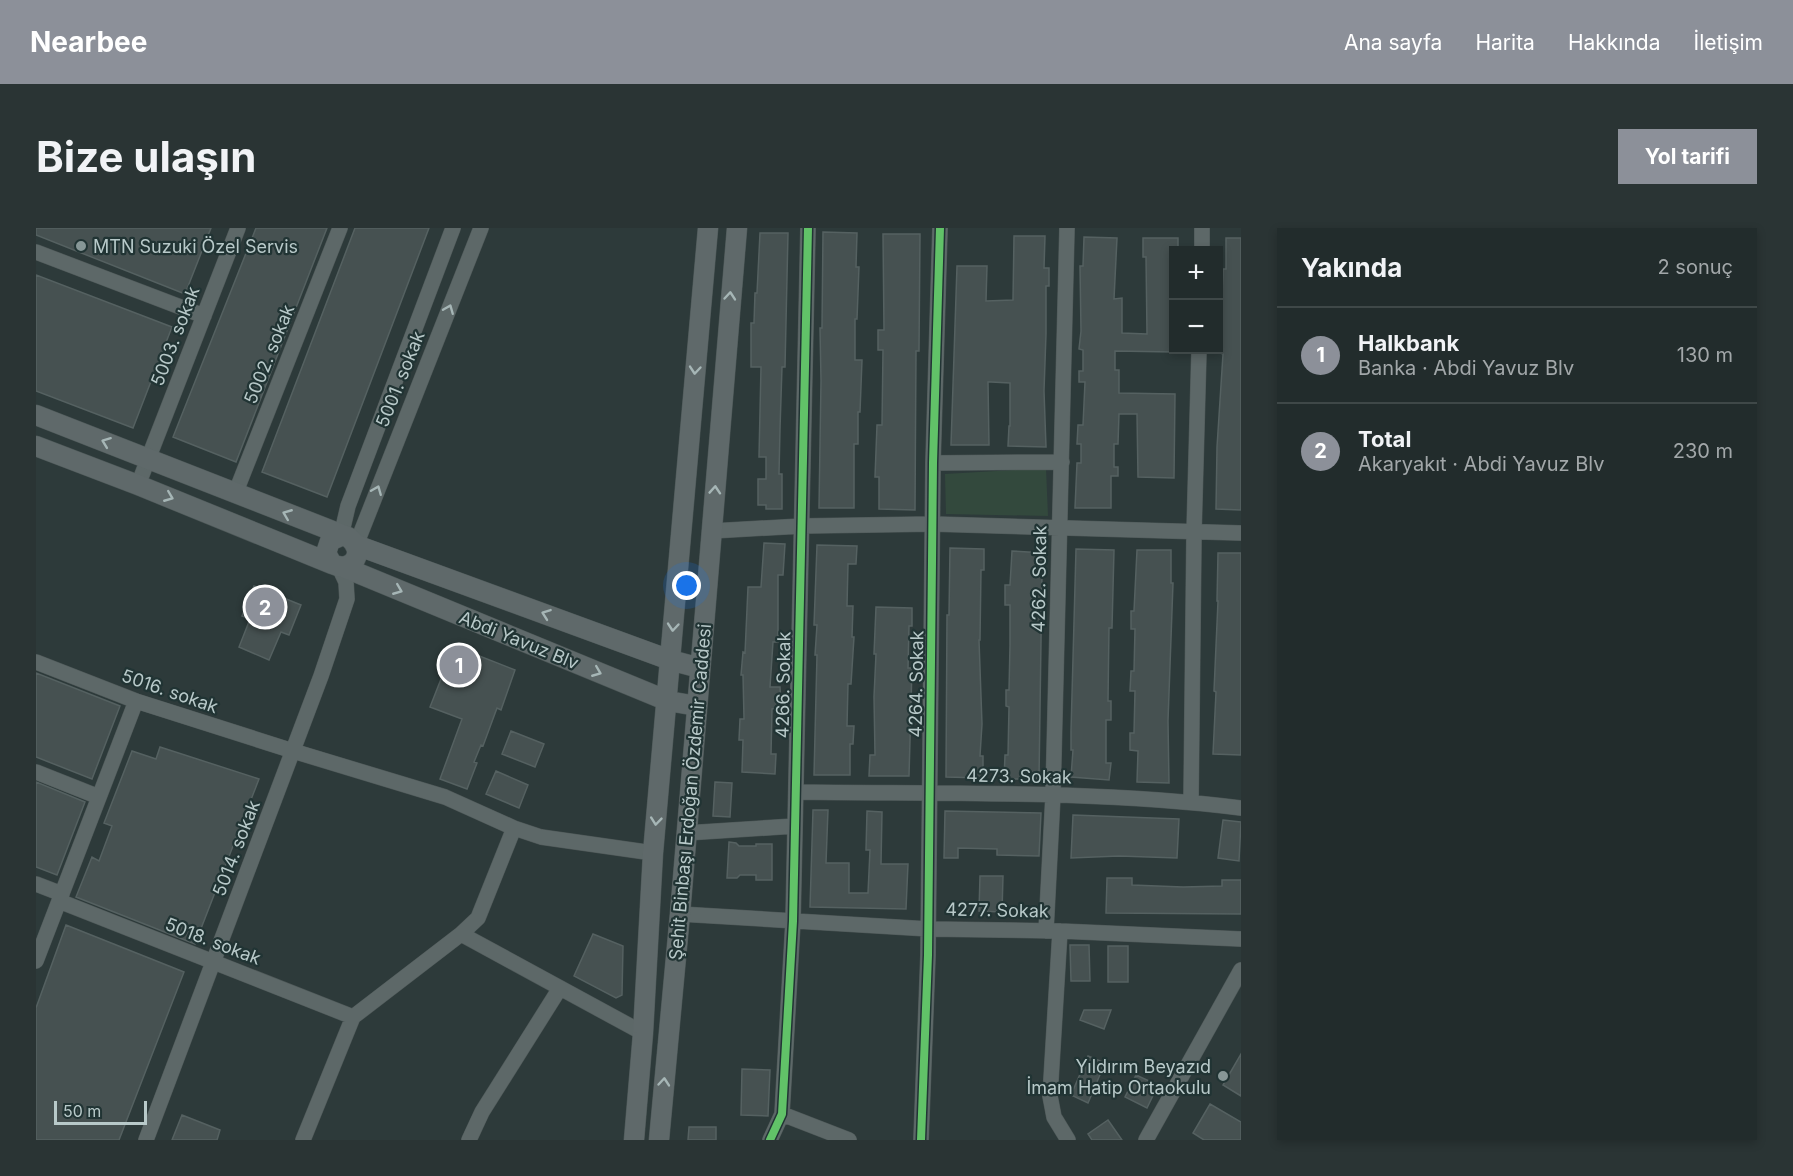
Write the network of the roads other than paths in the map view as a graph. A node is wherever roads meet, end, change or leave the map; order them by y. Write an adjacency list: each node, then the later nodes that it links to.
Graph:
1 (238, 228): 13 (street, 5003. sokak)
2 (340, 228): 21 (street, 5002. sokak)
3 (453, 228): 28 (street, 5001. sokak)
4 (481, 228): 28 (street, 5001. sokak, one-way to 4)
5 (708, 228): 30 (main road, Şehit Binbaşı Erdoğan Özdemir Caddesi, one-way to 30)
6 (737, 228): 25 (main road, Şehit Binbaşı Erdoğan Özdemir Caddesi, one-way to 6)
7 (808, 228): 23 (street, 4266. Sokak)
8 (940, 228): 19 (street, 4264. Sokak)
9 (1067, 228): 18 (street, 4262. Sokak)
10 (1202, 228): 11 (street)
11 (1202, 246)
12 (36, 252): 13 (street)
13 (204, 316): 17 (street, 5003. sokak)
14 (1199, 354): 26 (street)
15 (36, 415): 17 (main road, Abdi Yavuz Blv, one-way to 15)
16 (36, 446): 20 (main road, Abdi Yavuz Blv)
17 (148, 459): 20 (street, 5003. sokak); 21 (main road, Abdi Yavuz Blv)
18 (1062, 462): 19 (street); 24 (street, 4262. Sokak)
19 (933, 463): 22 (street, 4264. Sokak)
20 (138, 485): 29 (main road, Abdi Yavuz Blv, one-way to 29)
21 (235, 494): 28 (main road, Abdi Yavuz Blv, one-way to 21)
22 (933, 524): 23 (street); 24 (street); 39 (street, 4264. Sokak)
23 (802, 526): 25 (street); 38 (street, 4266. Sokak)
24 (1060, 527): 26 (street); 40 (street, 4262. Sokak)
25 (712, 531): 32 (main road, Şehit Binbaşı Erdoğan Özdemir Caddesi)
26 (1194, 533): 27 (street); 42 (street)
27 (1241, 533)
28 (348, 540): 29 (main road); 29 (main road); 30 (main road, Abdi Yavuz Blv, one-way to 28)
29 (338, 566): 33 (main road, Abdi Yavuz Blv, one-way to 33); 36 (street, 5014. sokak)
30 (670, 660): 32 (main road, Abdi Yavuz Blv); 33 (main road, Şehit Binbaşı Erdoğan Özdemir Caddesi)
31 (36, 662): 34 (street, 5016. sokak)
32 (700, 669): 35 (main road, Şehit Binbaşı Erdoğan Özdemir Caddesi)
33 (668, 700): 35 (main road, Abdi Yavuz Blv); 47 (main road, Şehit Binbaşı Erdoğan Özdemir Caddesi, one-way to 47)
34 (136, 701): 36 (street, 5016. sokak); 41 (street)
35 (697, 706): 46 (main road, Şehit Binbaşı Erdoğan Özdemir Caddesi)
36 (293, 751): 45 (street, 5016. sokak); 57 (street, 5014. sokak)
37 (36, 772): 41 (street)
38 (796, 792): 39 (street, 4273. Sokak); 44 (street, 4266. Sokak)
39 (930, 794): 40 (street, 4273. Sokak); 52 (street, 4264. Sokak)
40 (1053, 795): 42 (street, 4273. Sokak); 53 (street, 4262. Sokak)
41 (99, 797): 49 (street)
42 (1191, 802): 43 (street, 4273. Sokak)
43 (1241, 808)
44 (795, 826): 46 (street); 51 (street, 4266. Sokak)
45 (514, 828): 47 (street, 5016. sokak); 54 (street)
46 (686, 833): 50 (main road, Şehit Binbaşı Erdoğan Özdemir Caddesi)
47 (653, 853): 61 (main road, Şehit Binbaşı Erdoğan Özdemir Caddesi)
48 (36, 884): 49 (street, 5018. sokak)
49 (61, 897): 56 (street); 57 (street, 5018. sokak)
50 (680, 914): 51 (street, 4277. Sokak); 67 (main road, Şehit Binbaşı Erdoğan Özdemir Caddesi, one-way to 50)
51 (793, 921): 52 (street, 4277. Sokak); 62 (street, 4266. Sokak)
52 (929, 929): 53 (street, 4277. Sokak); 70 (street, 4264. Sokak)
53 (1053, 931): 55 (street, 4277. Sokak); 71 (street, 4262. Sokak)
54 (461, 934): 59 (street); 60 (street)
55 (1241, 939)
56 (36, 961)
57 (213, 962): 60 (street, 5018. sokak); 63 (street, 5014. sokak)
58 (1241, 970): 72 (street)
59 (560, 988): 61 (street); 65 (street)
60 (353, 1017): 64 (street)
61 (643, 1033): 66 (main road, Şehit Binbaşı Erdoğan Özdemir Caddesi)
62 (782, 1113): 68 (street, 4266. Sokak); 69 (street)
63 (146, 1140)
64 (303, 1140)
65 (469, 1140)
66 (634, 1140)
67 (659, 1140)
68 (770, 1140)
69 (849, 1140)
70 (921, 1140)
71 (1068, 1140)
72 (1146, 1140)

